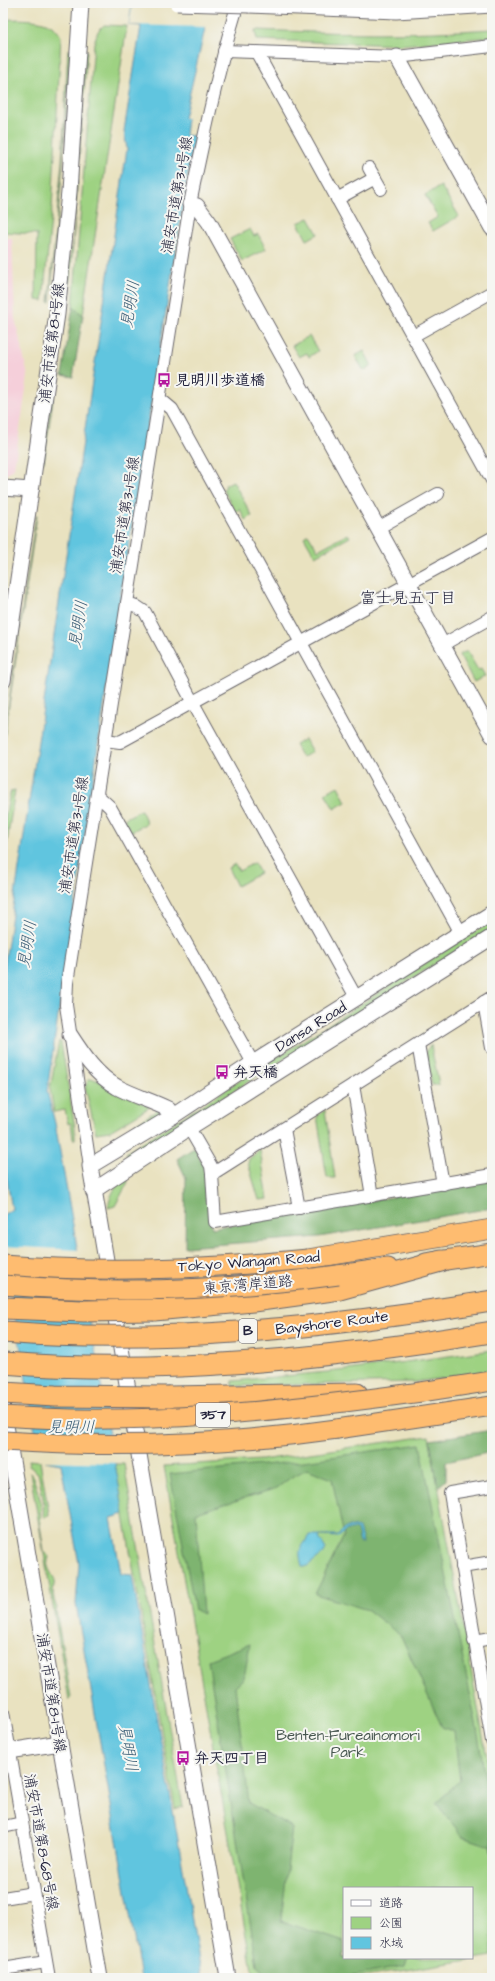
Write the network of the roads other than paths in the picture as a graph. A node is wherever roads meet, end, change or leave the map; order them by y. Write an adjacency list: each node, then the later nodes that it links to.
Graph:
1 (81, 3): 18 (street, 浦安市道第8-1号線)
2 (177, 3): 3 (street, bridge)
3 (244, 4): 4 (street); 6 (street, 浦安市道第3-1号線)
4 (492, 5)
5 (492, 46): 8 (street)
6 (224, 52): 7 (street); 11 (street, 浦安市道第3-1号線)
7 (257, 53): 8 (street); 10 (street)
8 (397, 57): 12 (street)
9 (381, 189): 10 (street)
10 (338, 199): 14 (street)
11 (190, 204): 15 (street, 浦安市道第3-1号線); 20 (street)
12 (492, 228)
13 (492, 292): 14 (street)
14 (413, 336): 16 (street)
15 (160, 399): 23 (street, 浦安市道第3-1号線); 25 (street)
16 (492, 480)
17 (3, 488): 18 (street)
18 (31, 490): 27 (street, 浦安市道第8-1号線)
19 (438, 494): 20 (street)
20 (378, 528): 22 (street)
21 (492, 538): 22 (street)
22 (408, 584): 25 (street); 26 (street)
23 (126, 603): 28 (street); 30 (street, 浦安市道第3-1号線)
24 (492, 617): 26 (street)
25 (300, 643): 28 (street); 33 (street)
26 (442, 645): 29 (street)
27 (3, 681)
28 (192, 701): 30 (street); 35 (street)
29 (492, 735)
30 (105, 740): 31 (street, 浦安市道第3-1号線)
31 (96, 795): 37 (street, 浦安市道第3-1号線); 40 (street)
32 (492, 913): 33 (street, Dansa Road)
33 (461, 933): 35 (street, Dansa Road)
34 (492, 937): 43 (street, Dansa Road)
35 (356, 999): 40 (street, Dansa Road)
36 (488, 999): 38 (street); 39 (street)
37 (70, 1035): 42 (street); 45 (street, 浦安市道第3-1号線)
38 (418, 1044): 41 (street); 48 (street)
39 (492, 1048)
40 (253, 1063): 42 (street, Dansa Road)
41 (353, 1085): 44 (street); 50 (street)
42 (173, 1116): 45 (street, Dansa Road)
43 (189, 1128): 46 (street); 49 (street, Dansa Road)
44 (284, 1129): 46 (street); 51 (street)
45 (90, 1166): 49 (street)
46 (212, 1174): 51 (street)
47 (492, 1176): 48 (street)
48 (443, 1184): 50 (street)
49 (93, 1191): 88 (street)
50 (372, 1196): 51 (street)
51 (299, 1208)
52 (492, 1229): 55 (highway, Tokyo Wangan Road, bridge)
53 (492, 1253): 54 (highway)
54 (441, 1261): 56 (highway)
55 (3, 1265)
56 (339, 1282): 57 (highway, 東京湾岸道路, bridge); 59 (highway, bridge)
57 (3, 1285)
58 (492, 1301): 60 (highway, Bayshore Route / B, bridge)
59 (3, 1308)
60 (3, 1332)
61 (492, 1332): 62 (highway, Bayshore Route / B, bridge)
62 (3, 1363)
63 (492, 1382): 64 (highway, 357)
64 (421, 1392): 65 (highway, bridge); 68 (highway, 357, bridge)
65 (3, 1393)
66 (492, 1406): 69 (highway, 357, bridge)
67 (3, 1408): 78 (street, 浦安市道第8-1号線)
68 (3, 1416)
69 (3, 1441)
70 (492, 1486): 72 (street)
71 (492, 1562): 72 (street)
72 (462, 1568): 74 (street)
73 (492, 1638): 74 (street)
74 (474, 1641): 75 (street)
75 (490, 1711): 77 (street)
76 (3, 1712): 79 (street, 浦安市道第8-68号線)
77 (492, 1741)
78 (60, 1743): 79 (street); 87 (street, 浦安市道第8-1号線)
79 (6, 1752): 80 (street, 浦安市道第8-68号線)
80 (22, 1823): 81 (street); 82 (street, 浦安市道第8-68号線)
81 (3, 1827)
82 (34, 1893): 83 (street); 84 (street, 浦安市道第8-68号線)
83 (3, 1898)
84 (46, 1962): 85 (street); 86 (street, 浦安市道第8-68号線)
85 (3, 1969)
86 (48, 1978)
87 (100, 1978)
88 (228, 1978)

